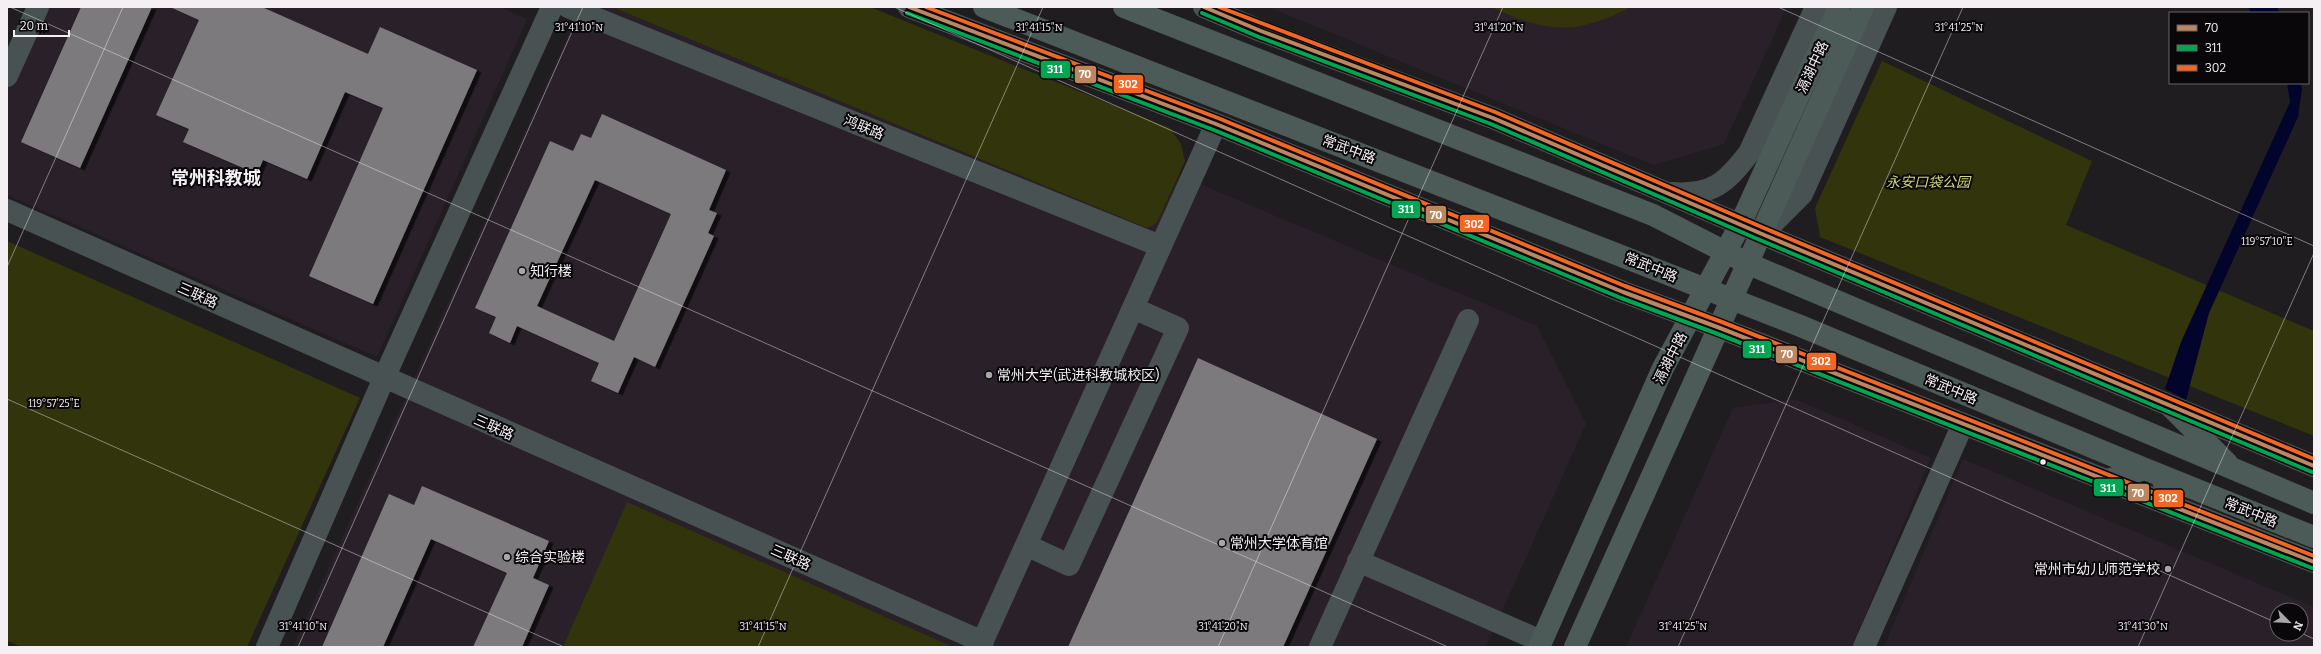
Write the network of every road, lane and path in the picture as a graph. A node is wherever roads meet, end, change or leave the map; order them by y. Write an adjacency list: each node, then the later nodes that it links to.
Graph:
1 (38, 7): 12 (street)
2 (552, 7): 27 (street)
3 (568, 7): 18 (street, 鸿联路)
4 (909, 7): 13 (street)
5 (984, 7): 21 (main road, 常武中路)
6 (1124, 7): 19 (main road)
7 (1204, 7): 14 (street)
8 (1816, 7): 14 (street)
9 (1839, 7): 16 (main road, 滆湖中路)
10 (1863, 7): 17 (main road, 滆湖中路)
11 (1886, 7): 17 (street)
12 (7, 76)
13 (1216, 124): 18 (street); 24 (street)
14 (1667, 193): 16 (street)
15 (7, 210): 27 (street, 三联路)
16 (1740, 224): 17 (street); 19 (main road, 滆湖中路)
17 (1762, 234): 20 (main road, 滆湖中路); 28 (street)
18 (1160, 246): 23 (street)
19 (1725, 252): 20 (main road); 21 (main road, 滆湖中路)
20 (1749, 264): 22 (main road, 滆湖中路); 31 (main road)
21 (1706, 289): 22 (main road, 常武中路); 24 (main road, 滆湖中路)
22 (1732, 300): 26 (main road, 滆湖中路); 32 (main road, 常武中路)
23 (1134, 308): 37 (street); 37 (street)
24 (1690, 316): 26 (street); 41 (main road, 滆湖中路)
25 (1468, 320): 38 (street)
26 (1720, 328): 29 (street); 44 (main road, 滆湖中路)
27 (384, 378): 40 (street, 三联路); 42 (street)
28 (2172, 408): 30 (street); 31 (main road)
29 (1963, 424): 33 (street); 45 (street)
30 (2314, 466)
31 (2235, 471): 34 (main road)
32 (2153, 473): 33 (main road); 35 (main road); 36 (main road, 常武中路)
33 (2107, 480): 35 (street)
34 (2314, 502)
35 (2174, 507): 39 (street)
36 (2314, 537)
37 (1026, 545): 40 (street)
38 (1358, 561): 41 (street); 43 (street)
39 (2314, 562)
40 (981, 644)
41 (1540, 644)
42 (267, 647)
43 (1320, 647)
44 (1575, 647)
45 (1864, 647)

